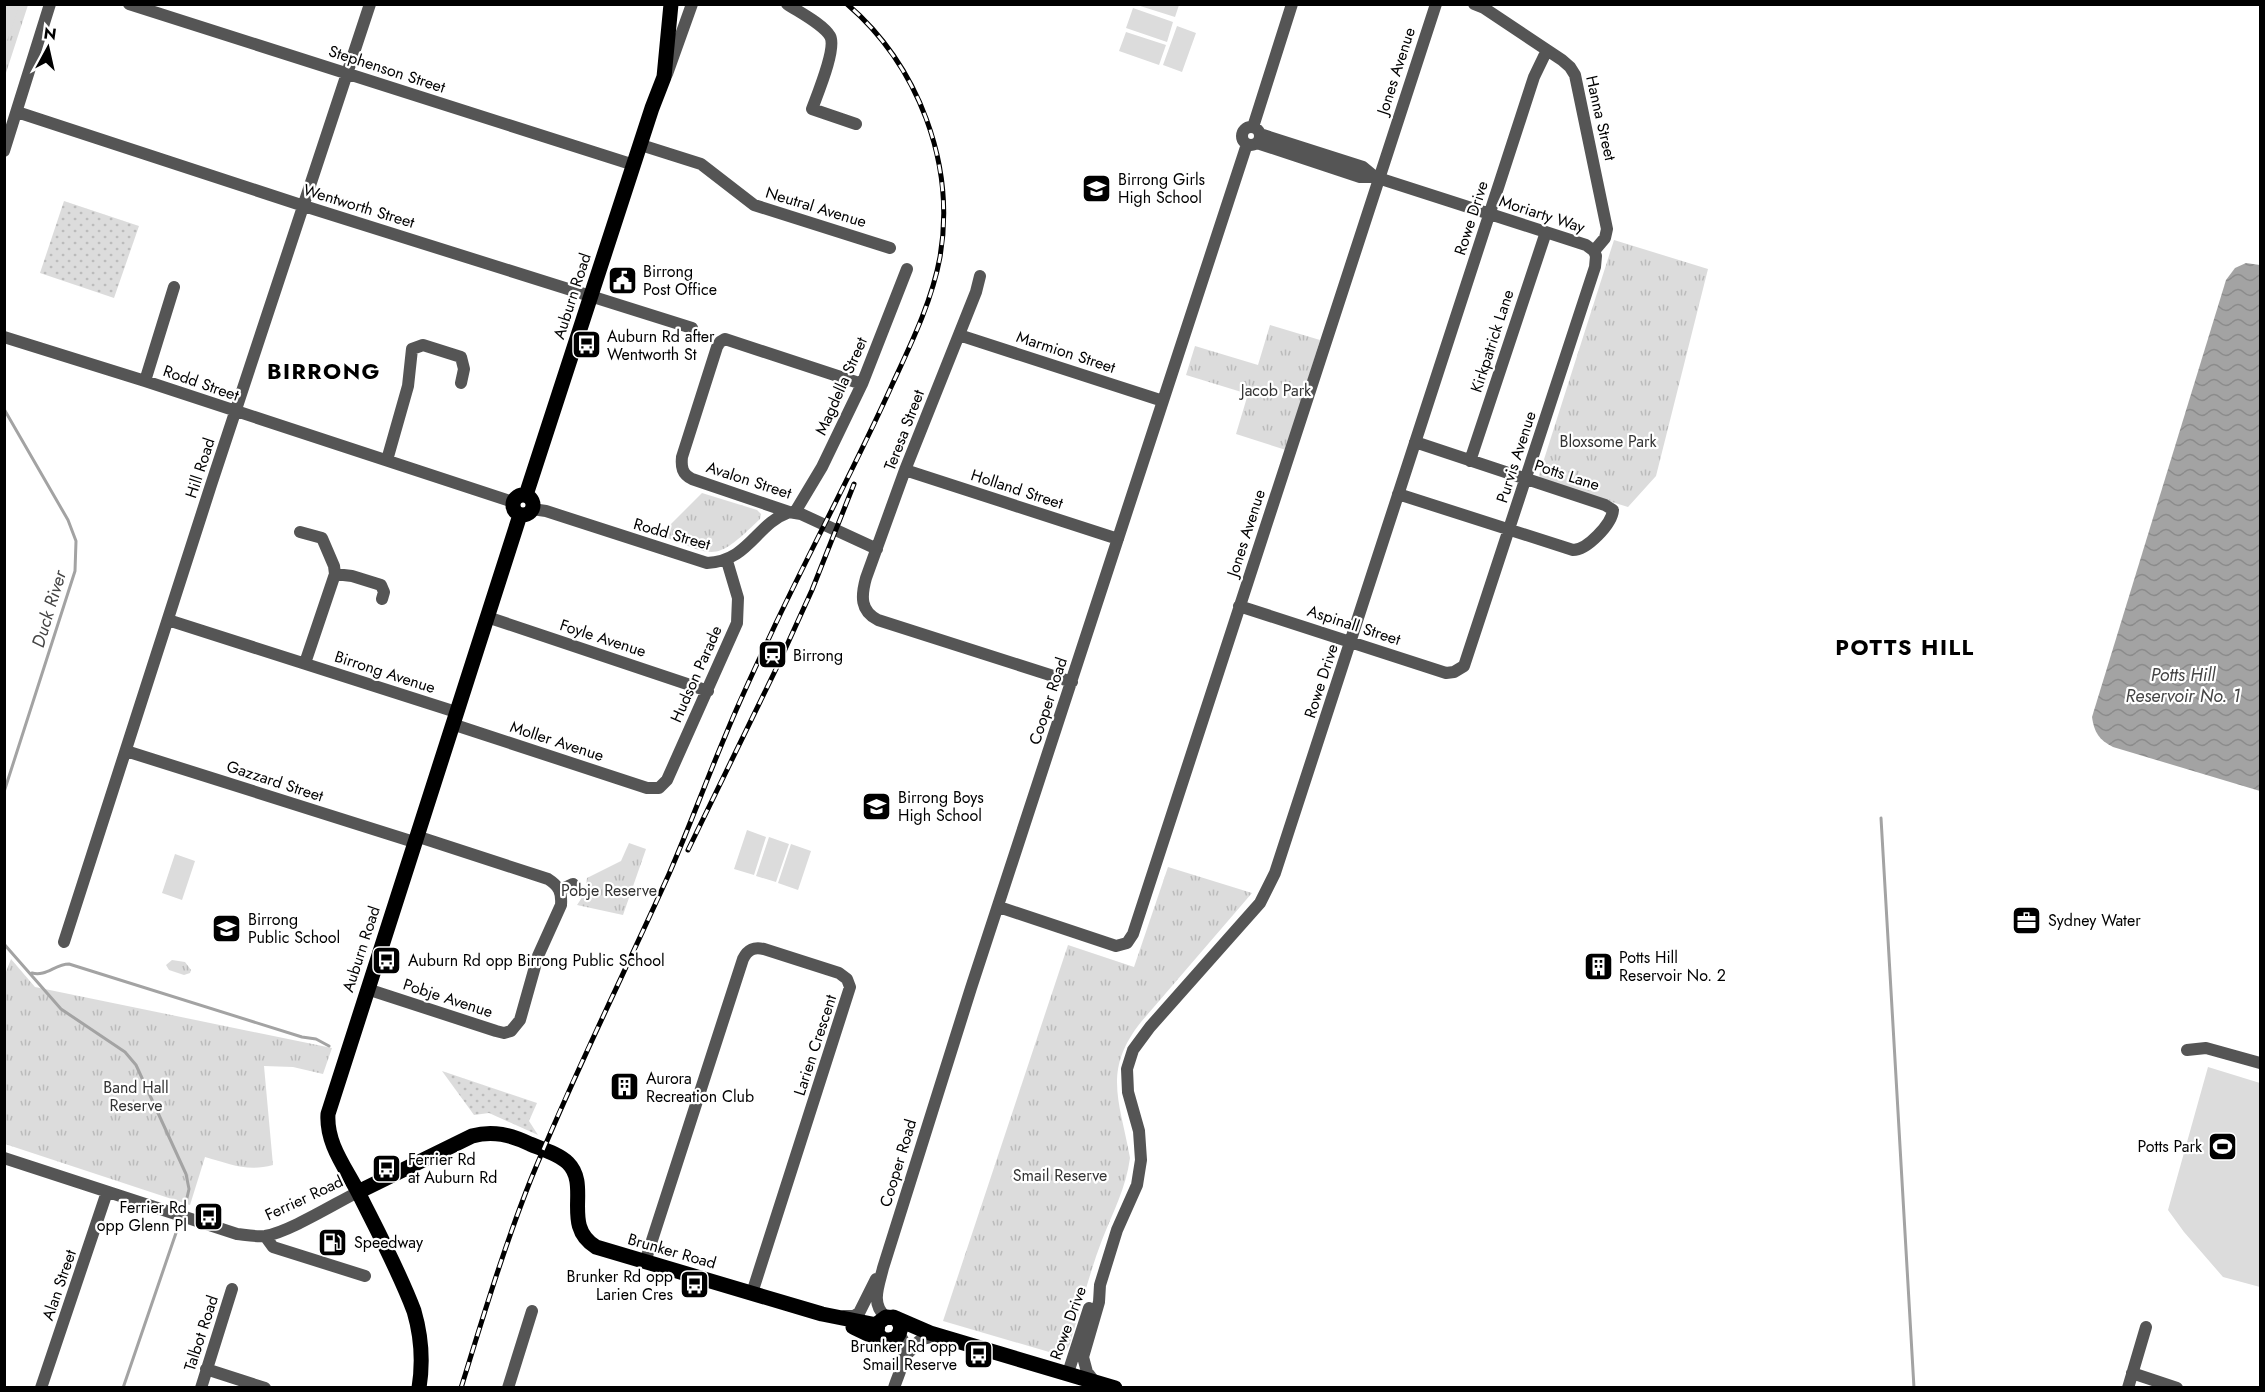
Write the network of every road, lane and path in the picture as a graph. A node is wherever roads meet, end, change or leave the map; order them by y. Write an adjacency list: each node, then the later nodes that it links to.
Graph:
1 (51, 4): 15 (street)
2 (129, 4): 12 (street, Stephenson Street)
3 (370, 4): 12 (street, Hill Road)
4 (662, 4): 14 (main road, Auburn Road)
5 (671, 4): 13 (main road, Auburn Road)
6 (692, 4): 13 (street, Auburn Road)
7 (787, 4): 16 (street)
8 (1292, 4): 17 (street, Cooper Road)
9 (1436, 4): 21 (street, Jones Avenue)
10 (1474, 4): 11 (street, Hanna Street)
11 (1547, 50): 23 (street, Rowe Drive); 26 (street, Hanna Street)
12 (348, 73): 20 (street, Stephenson Street); 22 (street, Hill Road)
13 (661, 88): 14 (main road, Auburn Road)
14 (652, 108): 18 (main road, Auburn Road)
15 (17, 112): 19 (street); 22 (street, Wentworth Street)
16 (856, 124)
17 (1254, 137): 21 (street, Moriarty Way); 37 (street, Cooper Road)
18 (641, 145): 20 (main road, Auburn Road); 25 (street, Neutral Avenue)
19 (4, 151)
20 (634, 165): 30 (main road, Auburn Road)
21 (1377, 178): 23 (street, Moriarty Way); 54 (street, Jones Avenue)
22 (304, 206): 30 (street, Wentworth Street); 38 (street, Hill Road)
23 (1489, 214): 24 (street, Moriarty Way); 39 (street, Rowe Drive)
24 (1546, 232): 26 (street, Moriarty Way); 41 (street, Kirkpatrick Lane)
25 (890, 248)
26 (1594, 251): 43 (street, Purvis Avenue)
27 (907, 269): 36 (street, Magdella Street)
28 (980, 276): 32 (street, Teresa Street)
29 (174, 287): 34 (street)
30 (592, 296): 31 (street, Wentworth Street); 45 (main road, Auburn Road)
31 (692, 328)
32 (959, 335): 37 (street, Marmion Street); 42 (street, Teresa Street)
33 (4, 337): 34 (street, Rodd Street)
34 (145, 381): 38 (street, Rodd Street)
35 (461, 383): 40 (street)
36 (862, 384): 46 (street, Magdella Street); 46 (street, Avalon Street)
37 (1163, 401): 49 (street, Cooper Road)
38 (236, 412): 40 (street, Rodd Street); 56 (street, Hill Road)
39 (1415, 442): 41 (street, Potts Lane); 44 (street, Rowe Drive)
40 (387, 460): 45 (street, Rodd Street)
41 (1470, 461): 43 (street, Potts Lane)
42 (905, 470): 49 (street, Holland Street); 50 (street, Teresa Street)
43 (1526, 479): 48 (street, Purvis Avenue); 48 (street, Potts Lane)
44 (1398, 494): 48 (street); 57 (street, Rowe Drive)
45 (523, 505): 51 (street, Rodd Street); 55 (main road, Auburn Road)
46 (792, 512): 50 (street, Avalon Street); 51 (street, Rodd Street)
47 (300, 531): 52 (street)
48 (1509, 531): 59 (street, Purvis Avenue)
49 (1118, 539): 60 (street, Cooper Road)
50 (877, 549): 60 (street, Teresa Street)
51 (727, 561): 61 (street, Hudson Parade)
52 (335, 574): 53 (street); 58 (street)
53 (382, 598)
54 (1239, 606): 57 (street, Aspinall Street); 68 (street, Jones Avenue)
55 (487, 617): 61 (street, Foyle Avenue); 62 (main road, Auburn Road)
56 (168, 620): 58 (street, Birrong Avenue); 63 (street, Hill Road)
57 (1351, 641): 59 (street, Aspinall Street); 81 (street, Rowe Drive)
58 (305, 663): 62 (street, Birrong Avenue)
59 (1459, 670)
60 (1072, 682): 68 (street, Cooper Road)
61 (708, 691): 64 (street, Hudson Parade)
62 (454, 718): 64 (street, Moller Avenue); 65 (main road, Auburn Road)
63 (126, 751): 65 (street, Gazzard Street); 69 (street, Hill Road)
64 (651, 789)
65 (415, 839): 67 (street); 70 (main road, Auburn Road)
66 (573, 884): 67 (street)
67 (560, 890): 70 (street, Pobje Avenue)
68 (999, 907): 79 (street, Cooper Road)
69 (64, 942)
70 (367, 989): 76 (main road, Auburn Road)
71 (2187, 1050): 72 (street)
72 (2260, 1063)
73 (4, 1158): 75 (street, Ferrier Road)
74 (572, 1168): 76 (main road, Ferrier Road); 78 (main road, Brunker Road)
75 (107, 1192): 77 (street, Ferrier Road); 94 (street, Alan Street)
76 (358, 1192): 77 (street, Ferrier Road); 97 (main road, Auburn Road)
77 (265, 1236): 80 (street)
78 (645, 1262): 83 (main road, Brunker Road); 83 (street, Larien Crescent)
79 (883, 1268): 85 (street); 87 (street)
80 (365, 1276)
81 (1100, 1285): 91 (street, Rowe Drive); 93 (street, Rowe Drive)
82 (232, 1290): 90 (street, Talbot Road)
83 (752, 1293): 85 (main road, Brunker Road)
84 (532, 1311): 98 (street)
85 (822, 1314): 87 (main road, Brunker Road)
86 (2146, 1327): 92 (street)
87 (888, 1329): 88 (main road, Brunker Road); 89 (street)
88 (935, 1334): 89 (street); 91 (main road, Brunker Road)
89 (903, 1360): 99 (street)
90 (206, 1369): 95 (street, Talbot Road); 96 (street)
91 (1068, 1373): 93 (main road, Brunker Road)
92 (2132, 1373): 101 (street); 102 (street)
93 (1094, 1381): 100 (main road, Brunker Road)
94 (41, 1388)
95 (201, 1388)
96 (265, 1388)
97 (419, 1388)
98 (508, 1388)
99 (894, 1388)
100 (1115, 1388)
101 (2128, 1388)
102 (2177, 1388)

